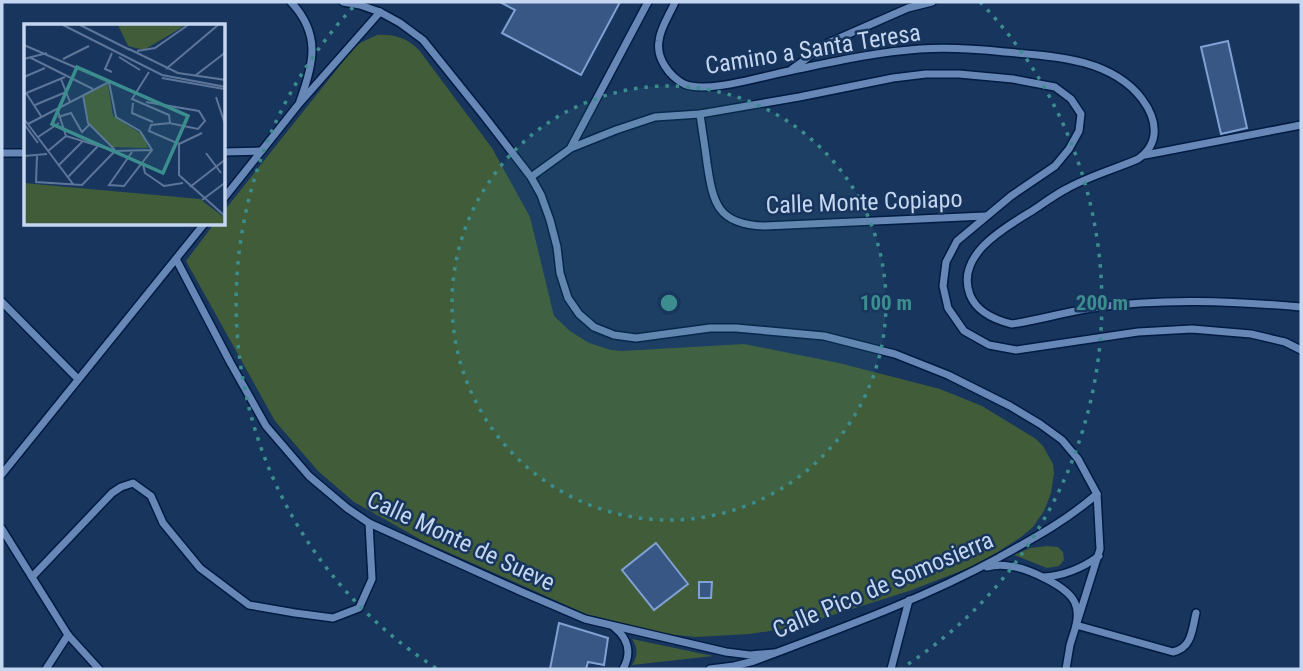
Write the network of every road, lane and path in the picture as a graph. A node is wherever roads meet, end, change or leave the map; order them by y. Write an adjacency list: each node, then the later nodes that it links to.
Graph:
1 (291, 2): 8 (street)
2 (343, 2): 6 (street)
3 (648, 2): 11 (street, Camino a Santa Teresa)
4 (932, 2): 7 (street)
5 (673, 3): 7 (street, Camino a Santa Teresa)
6 (380, 12): 8 (street); 17 (street)
7 (788, 71): 16 (street, Camino a Santa Teresa)
8 (298, 105): 12 (street)
9 (700, 114): 11 (street, Camino a Santa Teresa); 19 (street, Calle Monte Copiapo); 19 (street, Camino a Santa Teresa)
10 (1301, 124): 16 (street)
11 (571, 148): 17 (street, Camino a Santa Teresa)
12 (261, 151): 13 (street); 18 (street)
13 (226, 152)
14 (2, 153): 15 (street)
15 (24, 153)
16 (1145, 155): 23 (street)
17 (531, 177): 27 (street)
18 (226, 195)
19 (986, 216): 24 (street, Camino a Santa Teresa)
20 (202, 226): 21 (street)
21 (176, 259): 25 (street); 28 (street, Calle Monte de Sueve)
22 (2, 302): 25 (street)
23 (1301, 307)
24 (1301, 350)
25 (78, 379): 26 (street)
26 (2, 474)
27 (1097, 494): 30 (street); 31 (street, Calle Pico de Somosierra)
28 (369, 523): 32 (street); 36 (street, Calle Monte de Sueve)
29 (2, 529): 32 (street)
30 (1098, 556): 33 (street); 37 (street)
31 (980, 569): 33 (street); 34 (street, Calle Pico de Somosierra)
32 (32, 577): 38 (street)
33 (1042, 577): 37 (street)
34 (909, 600): 39 (street, Calle Pico de Somosierra); 46 (street)
35 (1196, 613): 37 (street)
36 (610, 624): 39 (street, Calle Monte de Sueve); 44 (street)
37 (1076, 625): 41 (street)
38 (68, 635): 42 (street); 43 (street)
39 (774, 653): 40 (street, Calle Pico de Somosierra)
40 (733, 668): 45 (street, Calle Pico de Somosierra)
41 (1067, 668)
42 (46, 669)
43 (99, 669)
44 (623, 669)
45 (710, 669)
46 (891, 669)

